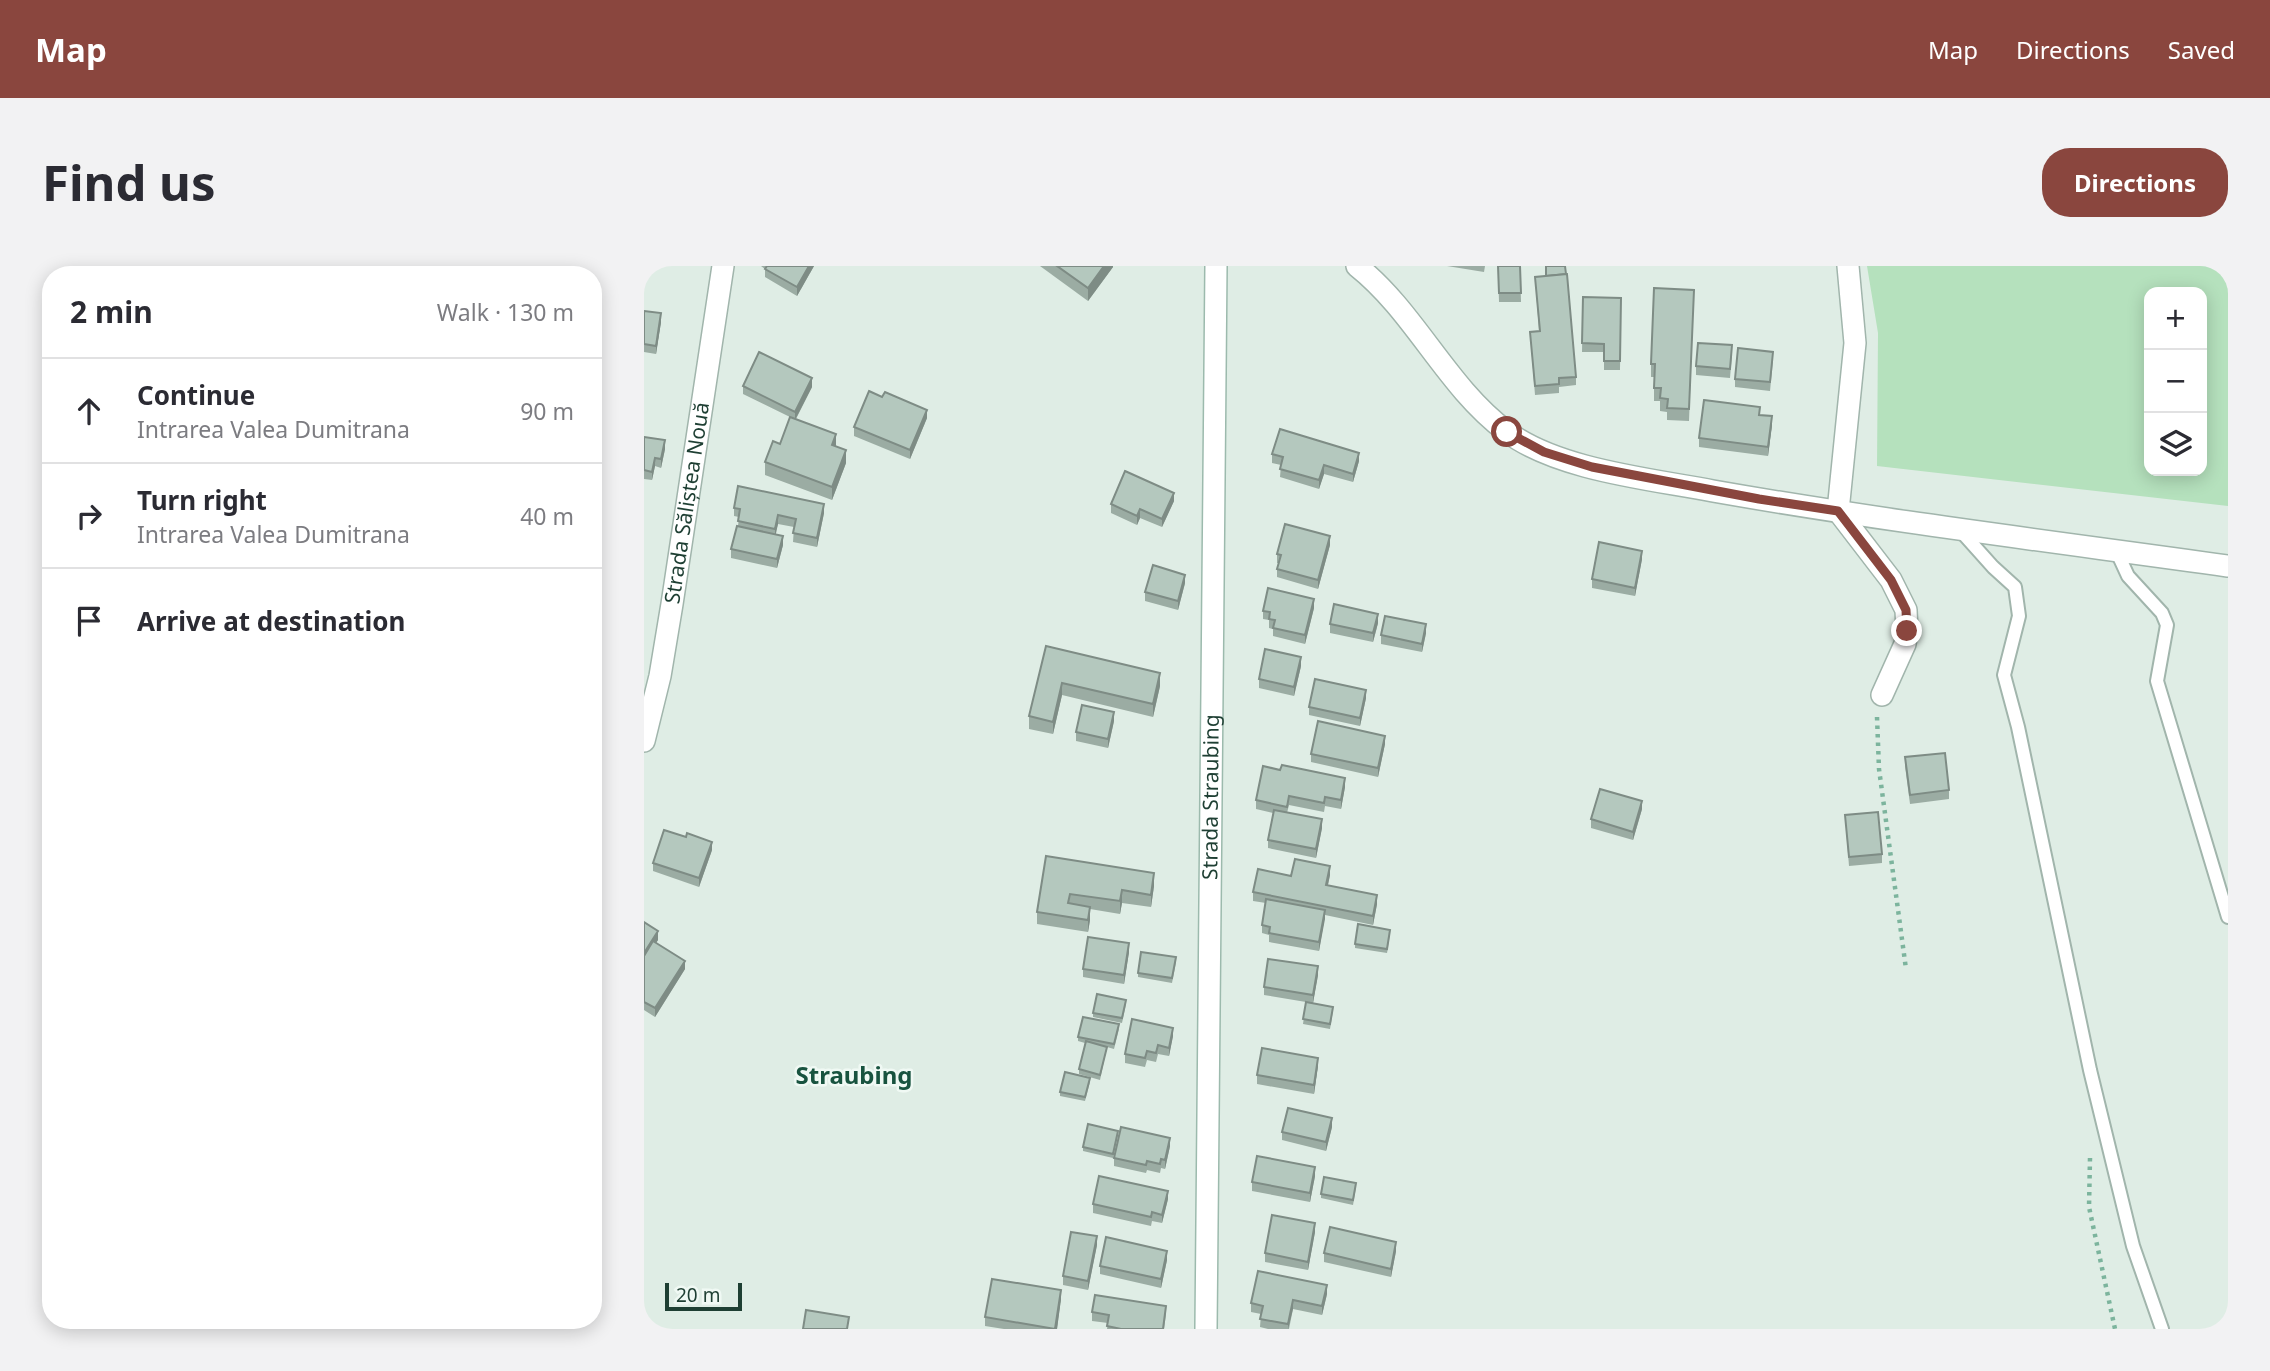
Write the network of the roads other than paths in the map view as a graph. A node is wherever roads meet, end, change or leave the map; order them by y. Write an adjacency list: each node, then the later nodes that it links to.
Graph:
1 (723, 266): 10 (street, Strada Săliștea Nouă)
2 (1216, 266): 12 (street, Strada Straubing)
3 (1357, 266): 5 (street)
4 (1848, 266): 5 (street)
5 (1838, 511): 6 (street); 9 (street)
6 (1959, 529): 7 (street); 13 (lane)
7 (2116, 550): 8 (street); 11 (lane)
8 (2228, 566)
9 (1882, 695)
10 (644, 741)
11 (2228, 917)
12 (1206, 1329)
13 (2162, 1329)

